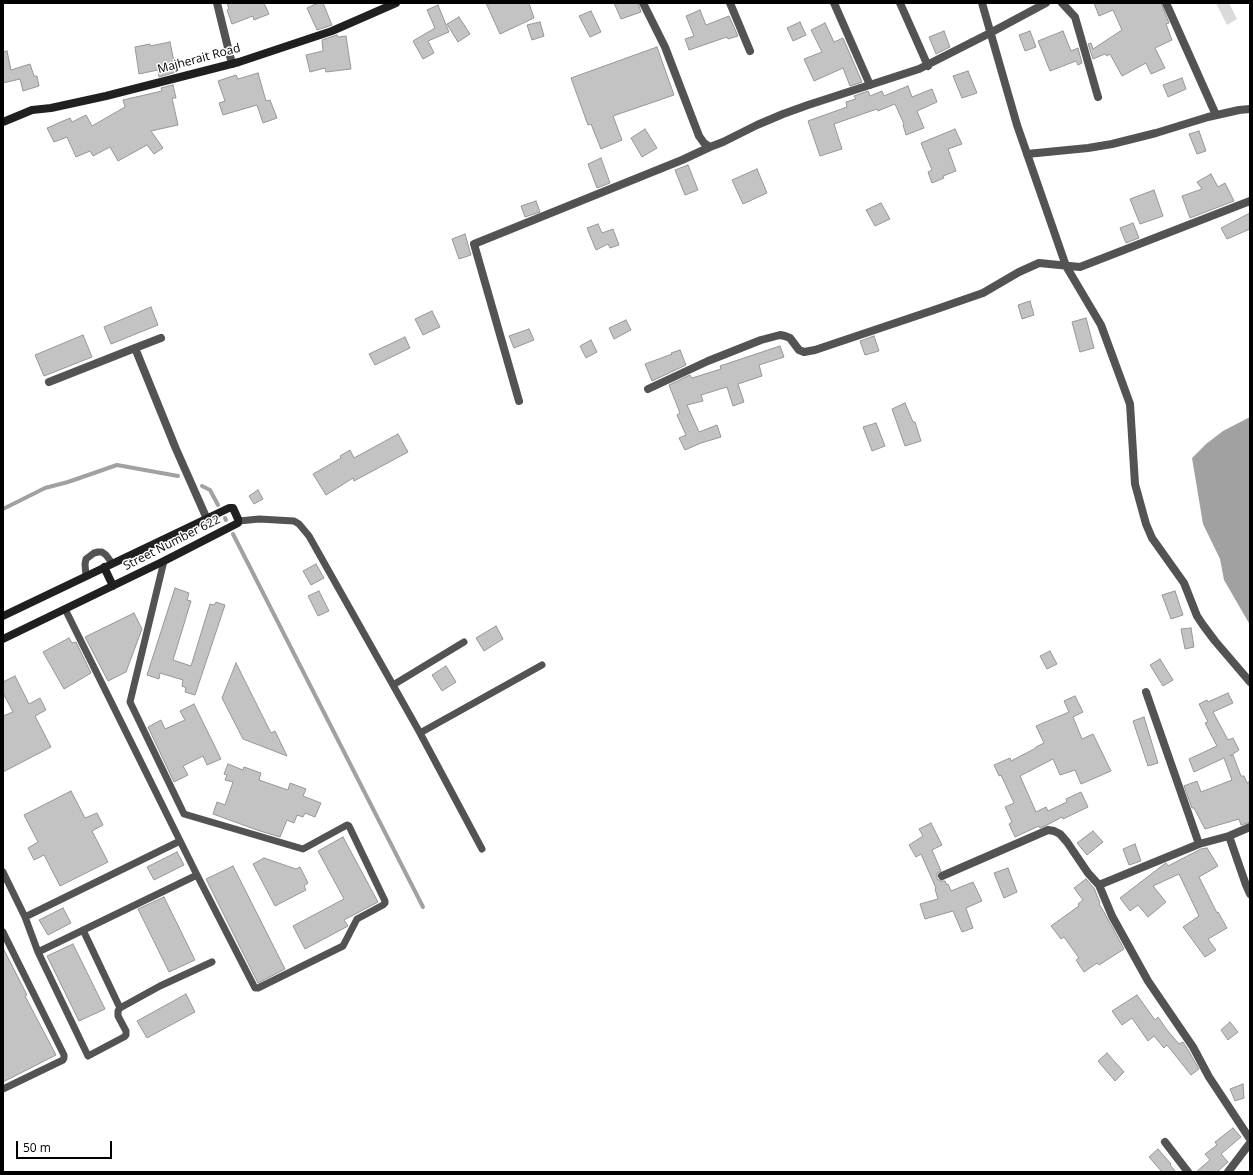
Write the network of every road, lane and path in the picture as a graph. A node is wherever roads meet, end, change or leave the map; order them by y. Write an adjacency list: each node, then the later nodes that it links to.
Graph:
1 (216, 3): 13 (street)
2 (396, 3): 13 (street, Majherait Road)
3 (643, 3): 20 (street)
4 (730, 3): 12 (street)
5 (834, 3): 15 (street)
6 (900, 3): 14 (street)
7 (982, 3): 11 (street)
8 (1046, 3): 11 (street)
9 (1062, 3): 16 (street)
10 (1166, 3): 18 (street)
11 (990, 33): 14 (street); 21 (street)
12 (750, 51)
13 (232, 64): 19 (street, Majherait Road)
14 (928, 66): 15 (street)
15 (870, 85): 20 (street)
16 (1098, 97)
17 (1250, 109): 18 (street)
18 (1216, 115): 21 (street)
19 (3, 122)
20 (710, 147): 28 (street)
21 (1027, 154): 23 (street)
22 (1250, 201): 23 (street)
23 (1066, 266): 27 (street); 40 (street)
24 (160, 338): 25 (street)
25 (135, 348): 26 (street); 29 (street)
26 (49, 382)
27 (648, 389)
28 (519, 401)
29 (206, 519): 30 (street, Street Number 622); 32 (street, Street Number 622)
30 (239, 521): 31 (street, Street Number 622); 41 (lane)
31 (164, 561): 34 (street, Street Number 622); 50 (lane)
32 (108, 565): 33 (street, Street Number 622); 33 (lane); 34 (street)
33 (86, 576): 36 (street, Street Number 622)
34 (113, 586): 35 (street, Street Number 622)
35 (65, 609): 37 (street, Street Number 622); 46 (lane)
36 (3, 616)
37 (3, 639)
38 (464, 642): 41 (lane)
39 (542, 665): 43 (lane)
40 (1250, 682)
41 (393, 685): 43 (lane)
42 (1146, 692): 47 (street)
43 (420, 733): 48 (lane)
44 (1250, 827): 45 (street)
45 (1230, 836): 47 (street); 53 (street)
46 (180, 841): 50 (lane); 54 (lane)
47 (1199, 844): 52 (street)
48 (482, 849)
49 (3, 872): 54 (lane)
50 (197, 875): 55 (lane)
51 (942, 876): 52 (street)
52 (1100, 885): 61 (street)
53 (1250, 894)
54 (25, 917): 57 (lane)
55 (83, 930): 57 (lane); 59 (lane)
56 (3, 932): 60 (lane)
57 (38, 952): 59 (lane)
58 (212, 962): 59 (lane)
59 (120, 1008)
60 (3, 1089)
61 (1250, 1139)
62 (1165, 1142): 64 (street)
63 (1250, 1143): 65 (street)
64 (1188, 1172)
65 (1228, 1172)

